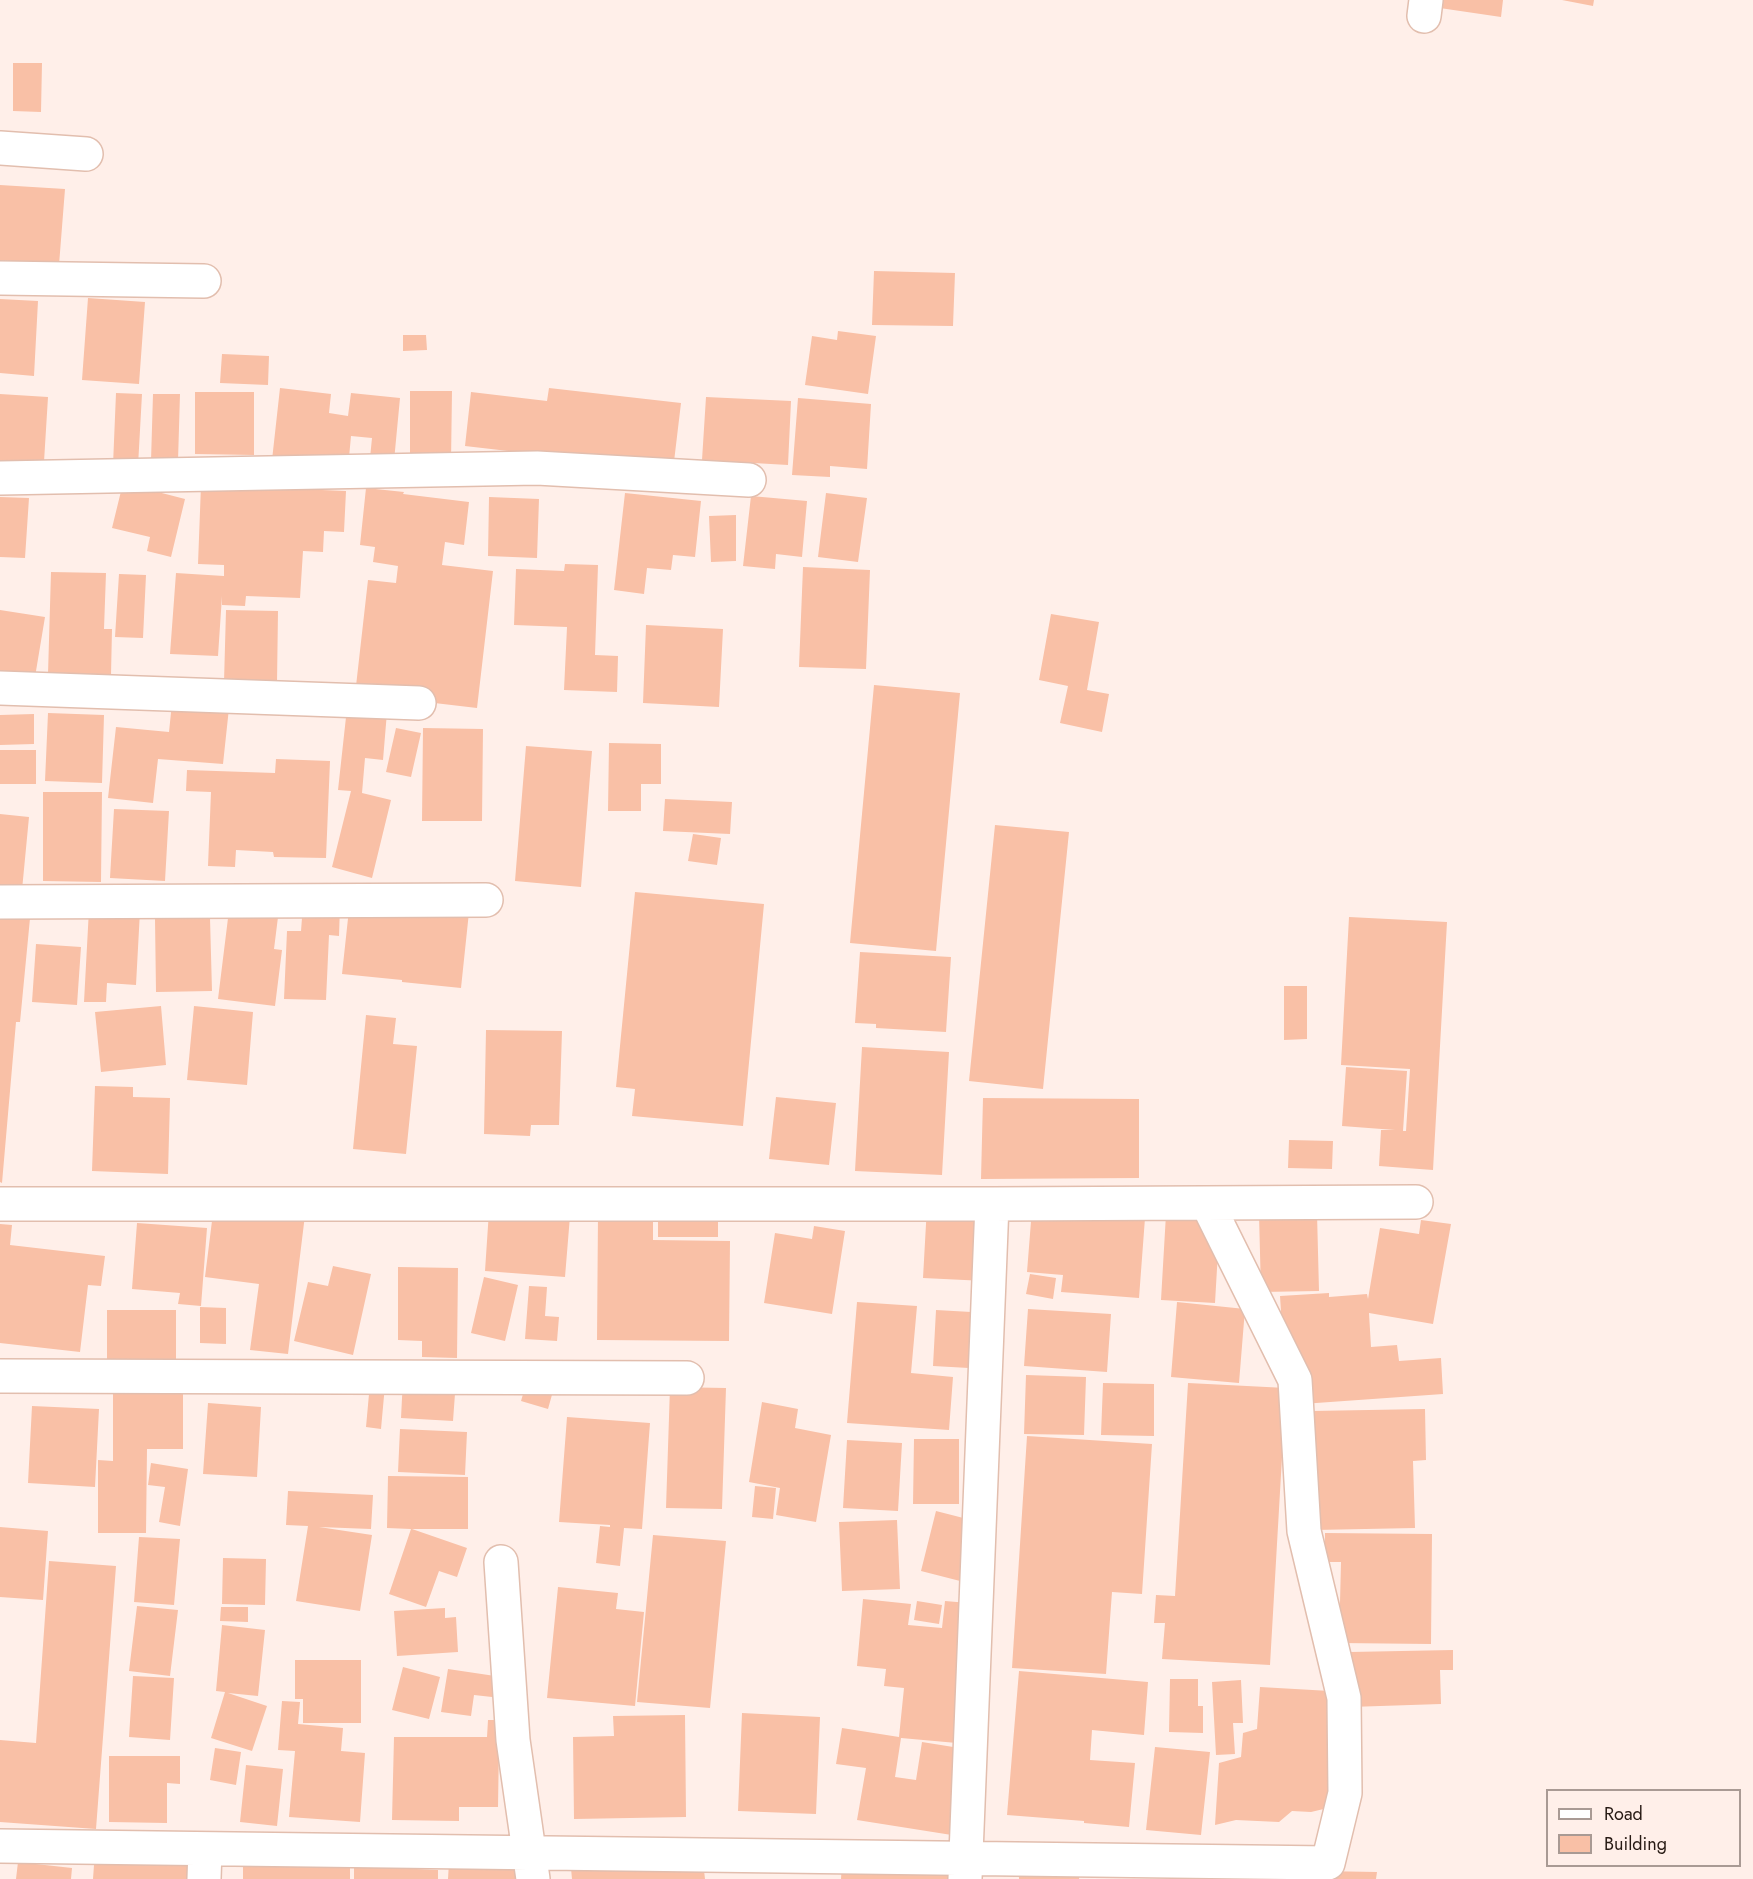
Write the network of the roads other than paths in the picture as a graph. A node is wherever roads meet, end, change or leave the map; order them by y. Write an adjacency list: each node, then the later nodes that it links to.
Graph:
1 (0, 148): 2 (street)
2 (86, 154)
3 (0, 278): 4 (street)
4 (204, 281)
5 (0, 478): 6 (street)
6 (749, 480)
7 (0, 688): 8 (street)
8 (419, 703)
9 (486, 900): 10 (street)
10 (0, 902)
11 (1416, 1202): 12 (street)
12 (1207, 1203): 14 (street); 22 (street)
13 (0, 1204): 14 (street)
14 (992, 1204): 21 (street)
15 (0, 1376): 16 (street)
16 (687, 1378)
17 (501, 1562): 20 (street)
18 (0, 1846): 19 (street)
19 (205, 1864): 20 (street)
20 (531, 1866): 21 (street)
21 (966, 1869): 22 (street)
22 (1272, 1871)

